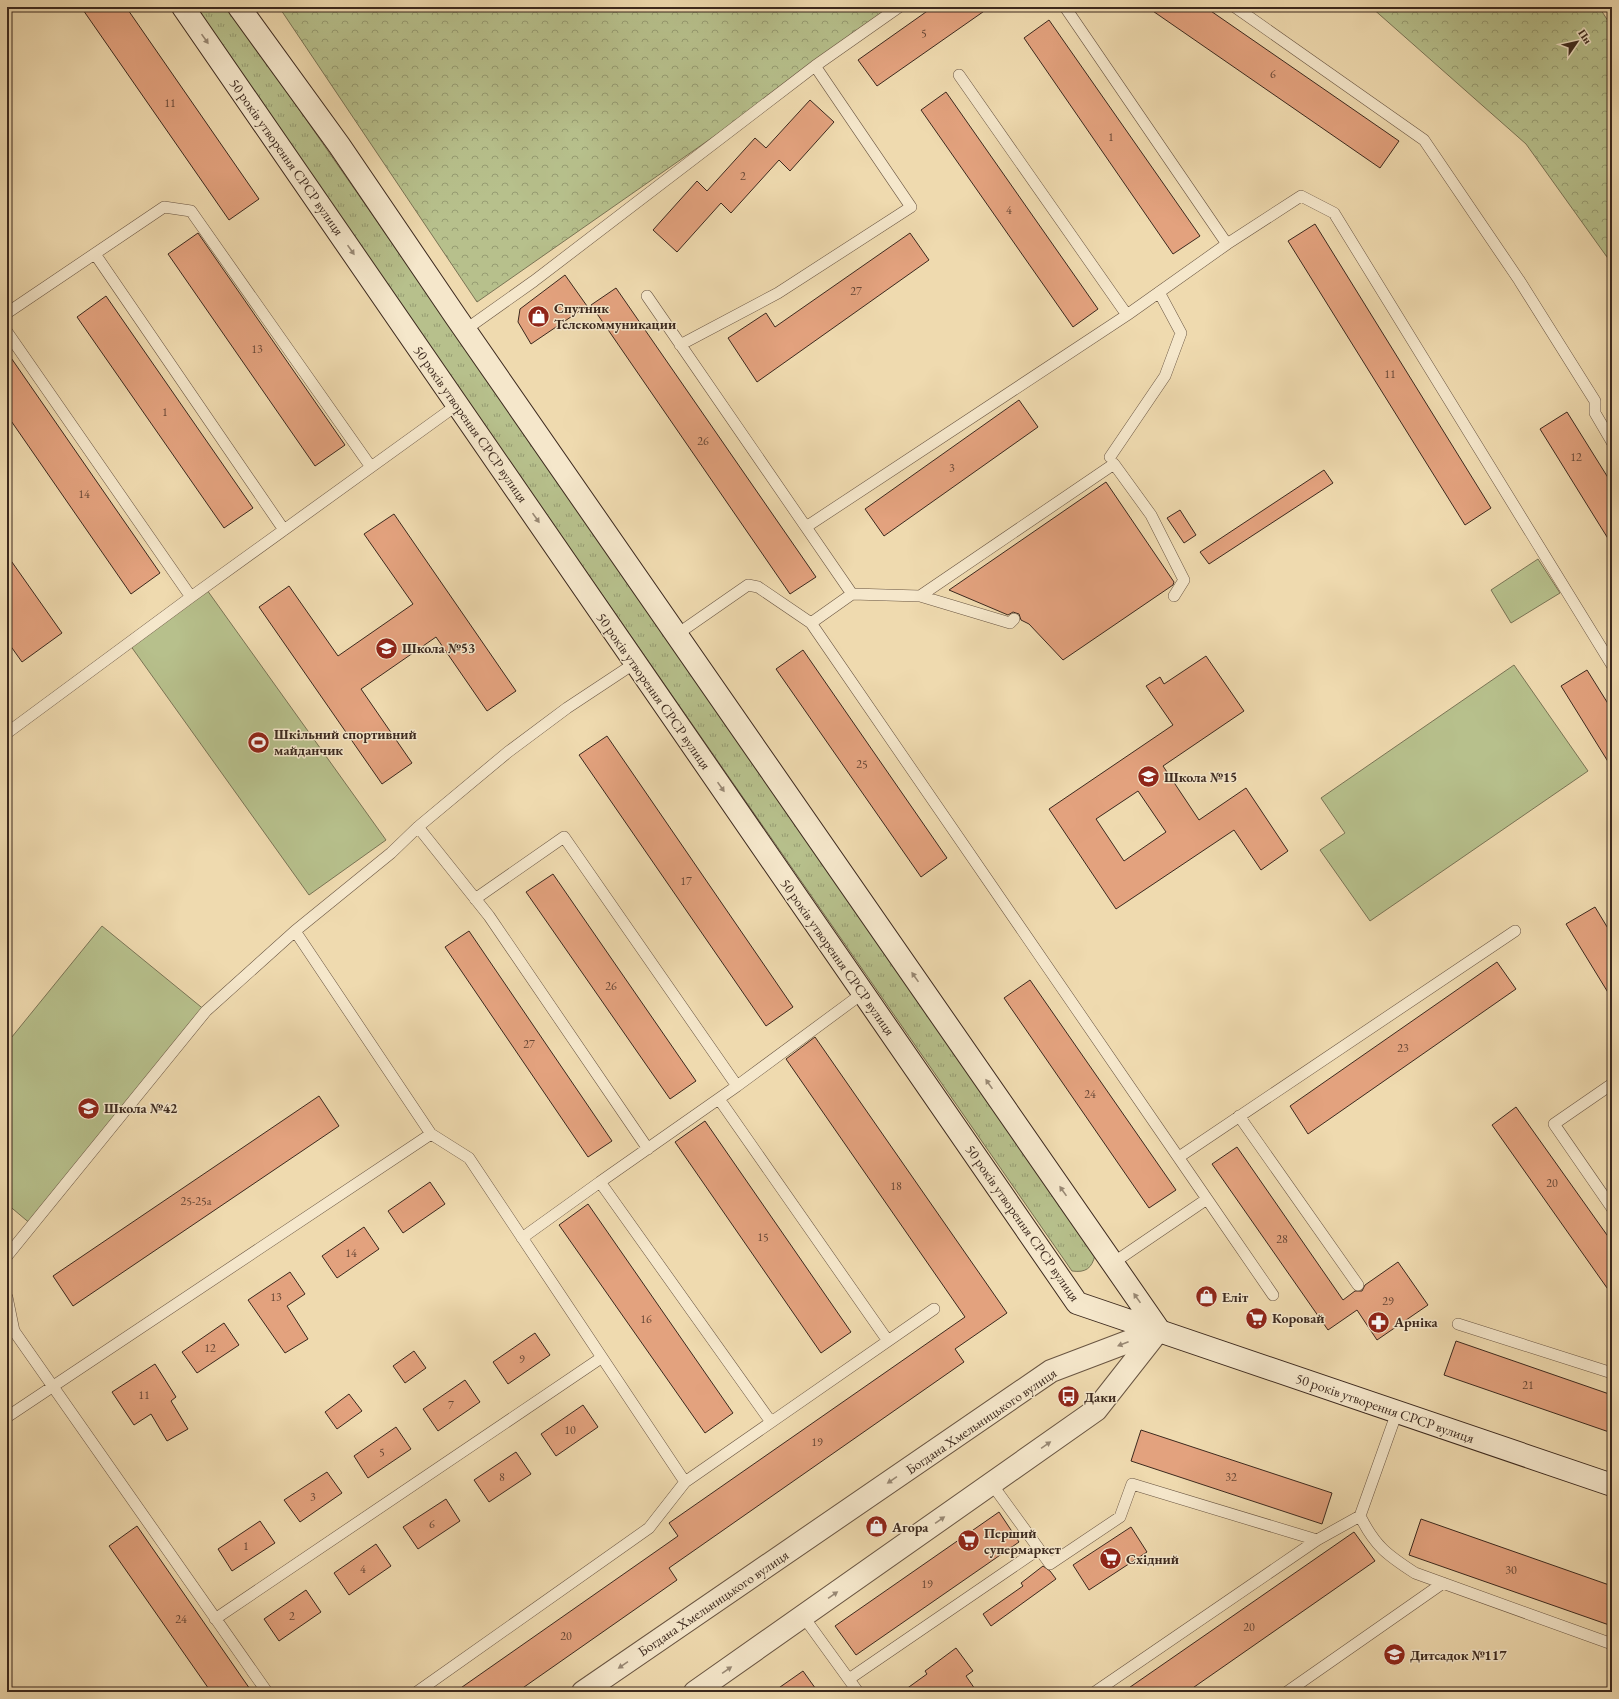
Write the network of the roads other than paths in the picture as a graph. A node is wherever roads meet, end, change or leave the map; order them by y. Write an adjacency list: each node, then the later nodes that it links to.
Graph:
1 (183, 7): 17 (main road, 50 років утворення СРСР вулиця, one-way to 17)
2 (239, 7): 14 (main road)
3 (899, 7): 6 (lane)
4 (1065, 7): 8 (lane)
5 (1235, 7): 18 (lane)
6 (815, 66): 14 (lane); 16 (lane)
7 (960, 75): 13 (lane)
8 (1227, 244): 10 (lane); 31 (lane)
9 (95, 254): 12 (lane); 20 (lane); 22 (lane)
10 (1159, 292): 13 (lane); 19 (lane)
11 (647, 296): 16 (lane)
12 (7, 313)
13 (1127, 315): 21 (lane)
14 (465, 330): 29 (main road)
15 (7, 332): 26 (lane)
16 (680, 345): 21 (lane)
17 (458, 405): 20 (lane); 30 (main road, 50 років утворення СРСР вулиця, one-way to 30)
18 (1612, 442)
19 (1110, 457)
20 (371, 467): 22 (lane)
21 (806, 527): 23 (lane)
22 (284, 530): 26 (lane)
23 (852, 594): 24 (lane); 28 (lane)
24 (920, 596): 25 (lane); 27 (lane)
25 (1174, 596)
26 (191, 597): 32 (lane)
27 (1014, 619)
28 (811, 623): 29 (lane); 44 (lane)
29 (676, 634): 50 (main road, one-way to 29)
30 (635, 663): 33 (lane); 37 (main road, 50 років утворення СРСР вулиця, one-way to 37)
31 (1612, 665)
32 (7, 734)
33 (418, 827): 34 (lane); 35 (lane)
34 (475, 899): 39 (lane); 43 (lane)
35 (295, 931): 42 (lane); 49 (lane)
36 (1516, 931): 41 (lane)
37 (863, 993): 39 (lane); 56 (main road, 50 років утворення СРСР вулиця)
38 (1612, 1084): 47 (lane)
39 (737, 1086): 40 (lane)
40 (719, 1099): 43 (lane); 57 (lane)
41 (1239, 1116): 44 (lane); 51 (lane)
42 (431, 1134): 48 (lane); 60 (lane)
43 (648, 1148): 45 (lane)
44 (1179, 1157): 46 (lane)
45 (600, 1182): 48 (lane); 63 (lane)
46 (1207, 1199): 50 (lane); 52 (lane)
47 (1612, 1208)
48 (522, 1238): 58 (lane)
49 (7, 1256)
50 (1113, 1263): 56 (main road, one-way to 50)
51 (1358, 1285)
52 (1273, 1295)
53 (7, 1297): 60 (lane)
54 (934, 1310): 57 (lane)
55 (1458, 1324): 59 (lane)
56 (1159, 1330): 61 (main road, 50 років утворення СРСР вулиця); 65 (main road, one-way to 56); 77 (main road, Богдана Хмельницького вулиця, one-way to 77)
57 (888, 1341): 63 (lane)
58 (601, 1358): 64 (lane); 72 (lane)
59 (1612, 1373)
60 (52, 1386): 62 (lane); 72 (lane)
61 (1397, 1412): 66 (main road, 50 років утворення СРСР вулиця); 67 (lane)
62 (7, 1417)
63 (771, 1422): 64 (lane)
64 (685, 1482): 76 (lane)
65 (991, 1483): 69 (lane); 71 (main road, one-way to 65)
66 (1612, 1485)
67 (1360, 1516): 68 (lane); 70 (lane)
68 (1317, 1540): 69 (lane); 80 (lane)
69 (1039, 1549): 74 (lane)
70 (1443, 1583): 73 (lane); 81 (lane)
71 (803, 1616): 74 (lane); 78 (main road, one-way to 71)
72 (215, 1619): 75 (lane)
73 (1612, 1644)
74 (849, 1679): 79 (lane)
75 (267, 1692)
76 (417, 1692)
77 (583, 1692)
78 (695, 1692)
79 (858, 1692)
80 (1095, 1692)
81 (1287, 1692)

